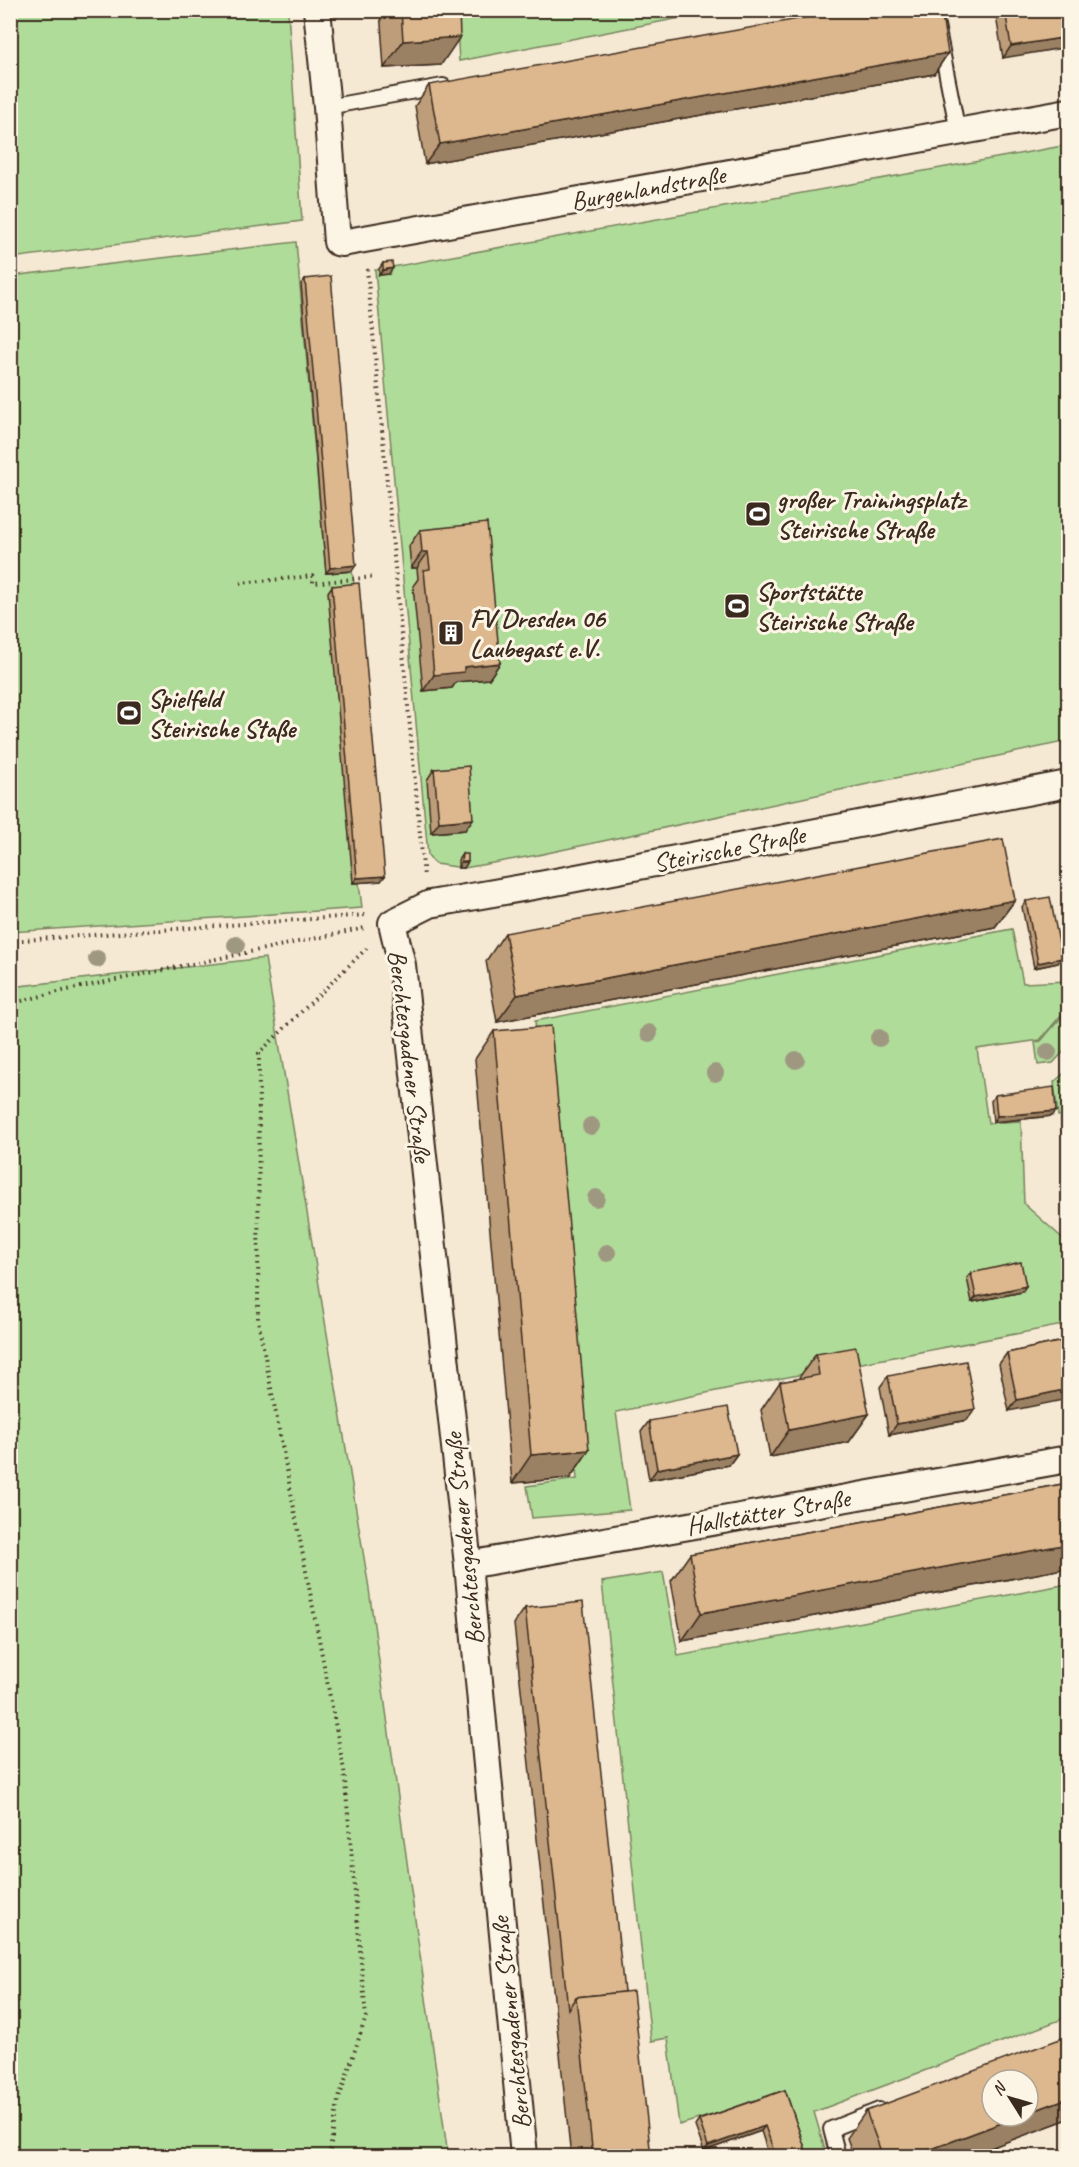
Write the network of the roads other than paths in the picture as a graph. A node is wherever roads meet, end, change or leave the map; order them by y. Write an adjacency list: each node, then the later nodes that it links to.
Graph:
1 (317, 10): 4 (street)
2 (934, 10): 6 (lane)
3 (455, 84): 4 (lane)
4 (327, 106): 6 (street, Burgenlandstraße)
5 (1068, 112): 6 (street, Burgenlandstraße)
6 (958, 132)
7 (1068, 784): 8 (street, Steirische Straße)
8 (392, 923): 10 (street, Berchtesgadener Straße)
9 (1068, 1459): 10 (street, Hallstätter Straße)
10 (468, 1565): 12 (street, Berchtesgadener Straße)
11 (896, 2103): 13 (lane)
12 (524, 2157)
13 (838, 2157)

